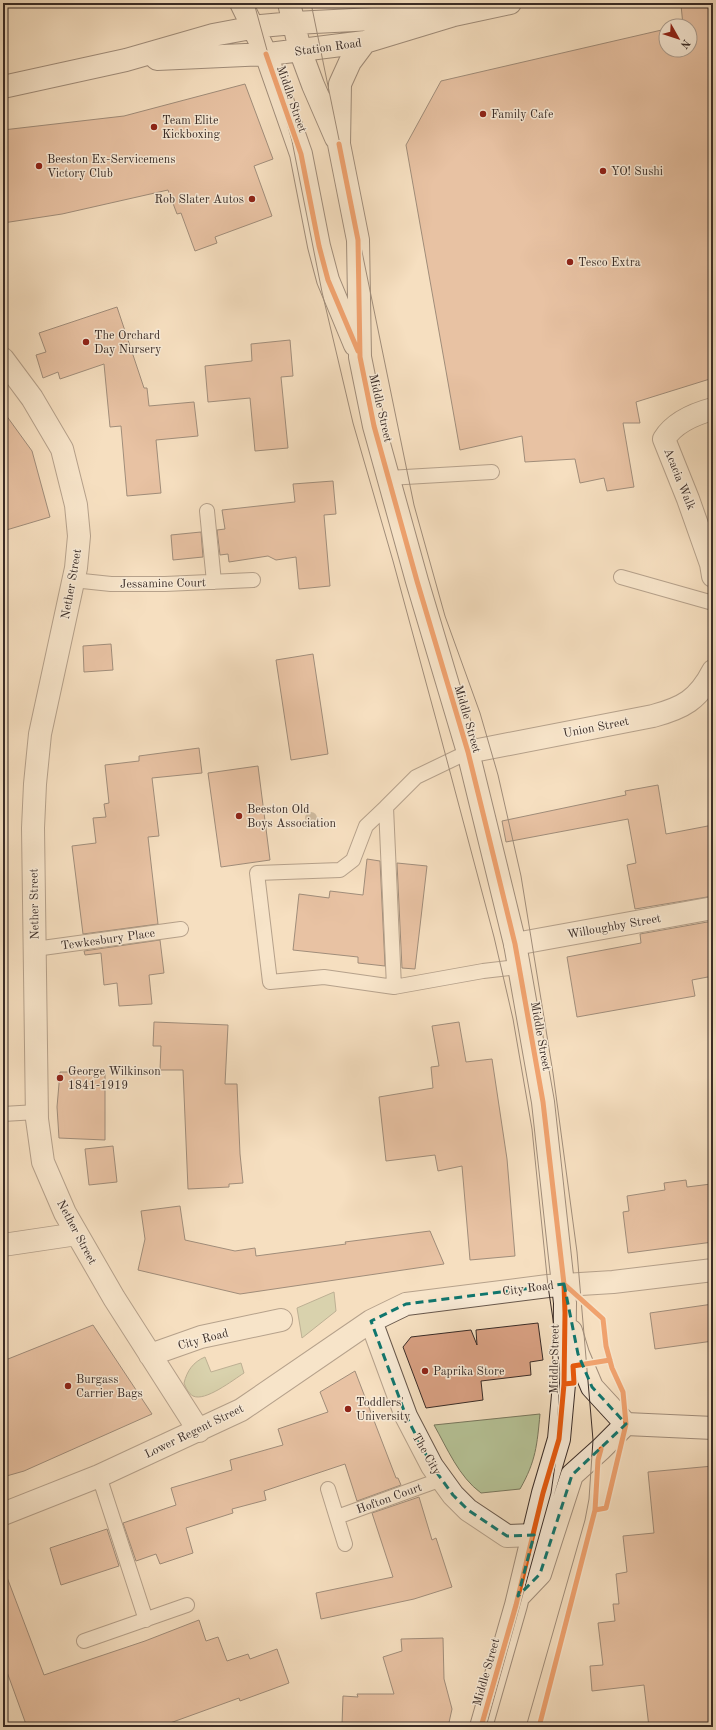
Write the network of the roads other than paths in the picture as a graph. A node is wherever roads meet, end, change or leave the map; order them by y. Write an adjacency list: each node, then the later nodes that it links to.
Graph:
1 (241, 3): 5 (main road, Middle Street)
2 (510, 3): 4 (main road, Station Road)
3 (292, 13): 4 (main road, Station Road); 5 (main road, Station Road); 7 (main road, Middle Street)
4 (454, 15): 6 (main road, Station Road)
5 (253, 28): 8 (main road, Middle Street); 9 (main road, Station Road)
6 (365, 42): 7 (main road, Station Road); 11 (main road, Middle Street)
7 (300, 50): 8 (main road, Station Road); 11 (main road, Middle Street)
8 (266, 54): 9 (main road, Station Road); 12 (main road, Middle Street)
9 (126, 60): 10 (main road, Station Road)
10 (3, 88)
11 (339, 144): 12 (main road, Middle Street)
12 (360, 357): 16 (main road, Middle Street)
13 (3, 359): 20 (main road, Nether Street)
14 (713, 409): 18 (main road, Acacia Walk)
15 (492, 472): 16 (lane)
16 (388, 478): 25 (main road, Middle Street)
17 (207, 511): 22 (lane)
18 (713, 576)
19 (621, 577): 23 (lane)
20 (73, 580): 22 (lane, Jessamine Court); 30 (main road, Nether Street)
21 (253, 580): 22 (lane, Jessamine Court)
22 (214, 582)
23 (713, 604)
24 (710, 683): 25 (main road, Union Street)
25 (468, 752): 26 (lane); 29 (main road, Middle Street)
26 (386, 807): 32 (lane); 32 (lane)
27 (713, 908): 29 (main road, Willoughby Street)
28 (181, 929): 30 (lane, Tewkesbury Place)
29 (515, 944): 31 (main road, Middle Street)
30 (35, 949): 33 (main road, Nether Street)
31 (518, 967): 32 (lane); 38 (main road, Middle Street)
32 (394, 987)
33 (37, 1112): 34 (lane); 35 (main road, Nether Street)
34 (3, 1114)
35 (77, 1234): 36 (main road); 42 (main road, Nether Street)
36 (3, 1245)
37 (713, 1270): 38 (main road, City Road)
38 (564, 1284): 39 (main road, Middle Street); 41 (main road, City Road)
39 (565, 1313): 43 (main road); 51 (main road, Middle Street)
40 (281, 1320): 42 (main road, City Road)
41 (371, 1321): 45 (main road, Lower Regent Street); 47 (main road, The City)
42 (150, 1355): 45 (main road, Nether Street)
43 (626, 1424): 44 (main road); 53 (main road, Middle Street)
44 (713, 1428)
45 (199, 1431): 46 (main road, Lower Regent Street)
46 (98, 1476): 49 (main road, Lower Regent Street); 55 (lane)
47 (442, 1479): 50 (lane, Hofton Court); 51 (main road, The City)
48 (328, 1489): 50 (lane)
49 (3, 1514)
50 (337, 1517): 52 (lane)
51 (534, 1535): 53 (main road, Middle Street)
52 (345, 1544)
53 (518, 1596): 57 (main road, Middle Street)
54 (187, 1605): 55 (lane)
55 (146, 1620): 56 (lane)
56 (84, 1641)
57 (481, 1727)

